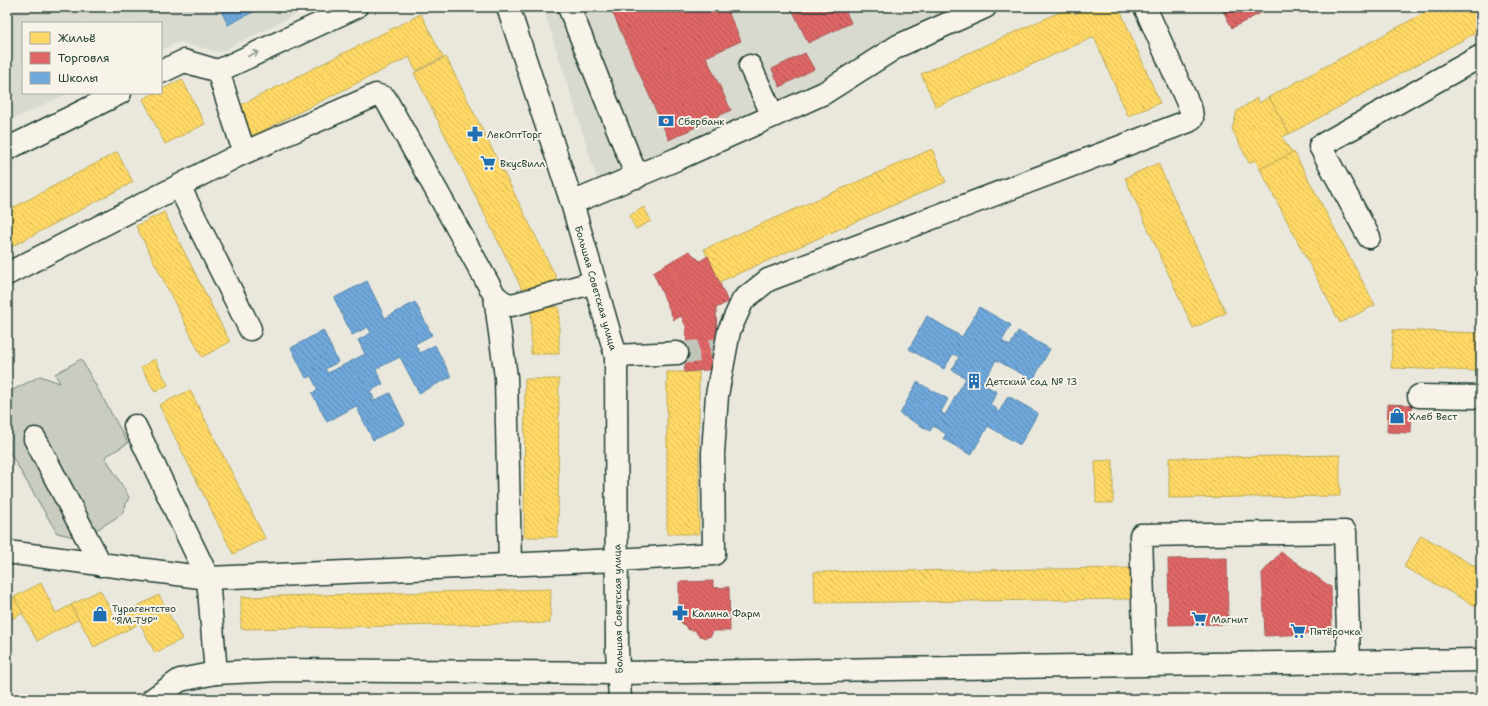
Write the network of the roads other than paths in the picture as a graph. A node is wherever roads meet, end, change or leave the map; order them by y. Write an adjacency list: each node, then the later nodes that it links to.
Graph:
1 (356, 7): 9 (street, one-way to 1)
2 (508, 7): 17 (street, Большая Советская улица)
3 (569, 7): 15 (street)
4 (985, 7): 6 (street)
5 (1145, 7): 30 (street)
6 (954, 13): 12 (street)
7 (1481, 56): 18 (street)
8 (750, 66): 12 (street)
9 (218, 71): 10 (street); 14 (street)
10 (162, 72)
11 (118, 94): 13 (street)
12 (773, 116): 15 (street)
13 (7, 149)
14 (244, 152): 16 (street); 21 (street)
15 (637, 177): 17 (street)
16 (179, 186): 19 (street); 22 (street)
17 (572, 203): 20 (street, Большая Советская улица)
18 (1369, 237)
19 (7, 274)
20 (595, 282): 21 (street); 24 (street, Большая Советская улица)
21 (495, 296): 32 (street)
22 (250, 329)
23 (677, 353): 24 (street)
24 (616, 356): 30 (street, Большая Советская улица)
25 (1419, 396): 26 (street)
26 (1481, 397)
27 (135, 426): 33 (street)
28 (35, 439): 31 (street)
29 (7, 552): 31 (street)
30 (617, 560): 32 (street); 38 (street, Большая Советская улица)
31 (101, 565): 33 (street)
32 (510, 565): 33 (street)
33 (208, 578): 37 (street)
34 (1481, 660): 35 (street)
35 (1349, 663): 36 (street); 36 (street)
36 (1145, 664): 38 (street)
37 (216, 673): 38 (street); 39 (street)
38 (619, 673): 40 (street, Большая Советская улица)
39 (154, 699)
40 (620, 699)

